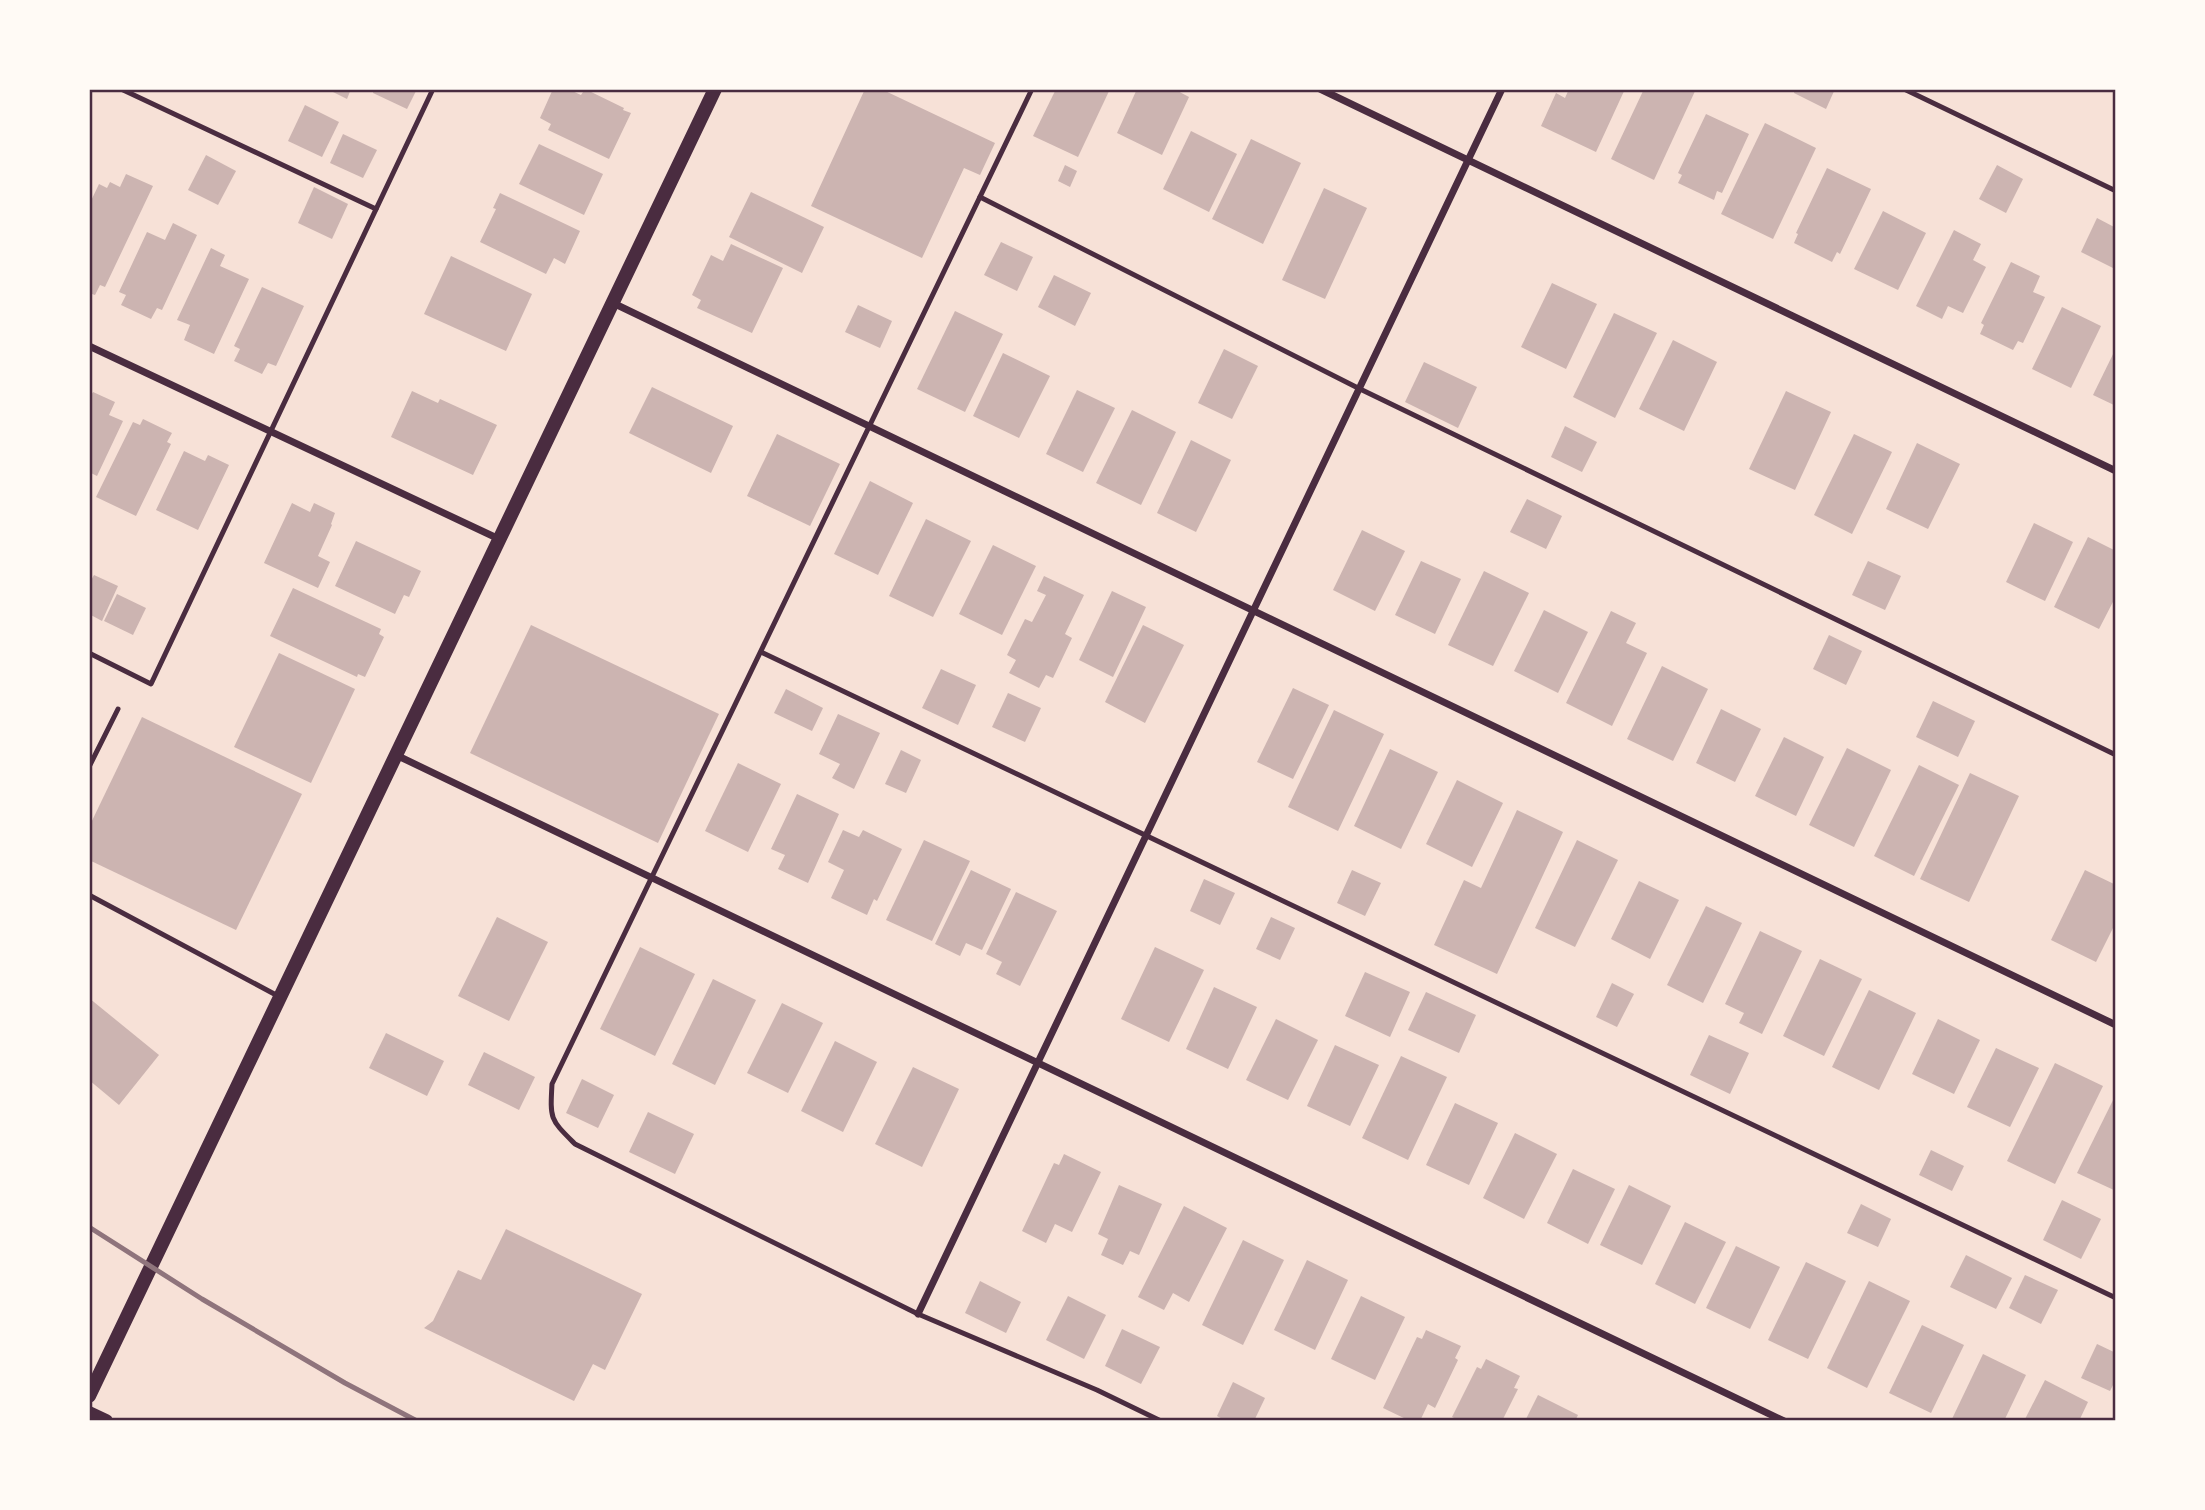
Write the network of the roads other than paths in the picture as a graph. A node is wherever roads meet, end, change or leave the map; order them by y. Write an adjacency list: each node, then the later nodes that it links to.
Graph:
1 (121, 89): 11 (lane)
2 (433, 89): 11 (lane)
3 (715, 89): 12 (main road)
4 (1032, 89): 10 (lane)
5 (1320, 89): 8 (street)
6 (1502, 89): 8 (street)
7 (1904, 89): 9 (lane)
8 (1467, 160): 14 (street); 17 (street)
9 (2116, 191)
10 (980, 197): 14 (lane); 15 (lane)
11 (376, 209): 16 (lane)
12 (613, 303): 15 (street); 18 (main road)
13 (89, 346): 16 (street)
14 (1358, 387): 19 (street); 24 (lane)
15 (870, 426): 19 (street); 20 (lane)
16 (271, 432): 18 (street); 21 (lane)
17 (2116, 471)
18 (499, 539): 23 (main road)
19 (1252, 610): 26 (street); 30 (street)
20 (761, 652): 26 (lane); 27 (lane)
21 (89, 653)
22 (118, 709): 25 (lane)
23 (396, 755): 27 (street); 29 (main road)
24 (2116, 755)
25 (89, 767)
26 (1145, 835): 31 (street); 32 (lane)
27 (652, 878): 31 (street); 33 (lane)
28 (89, 895): 29 (lane)
29 (280, 997): 34 (main road)
30 (2116, 1025)
31 (1037, 1062): 33 (street); 38 (street)
32 (2116, 1298)
33 (918, 1314): 37 (lane)
34 (89, 1396)
35 (89, 1413): 36 (main road)
36 (106, 1421)
37 (1161, 1421)
38 (1784, 1421)

